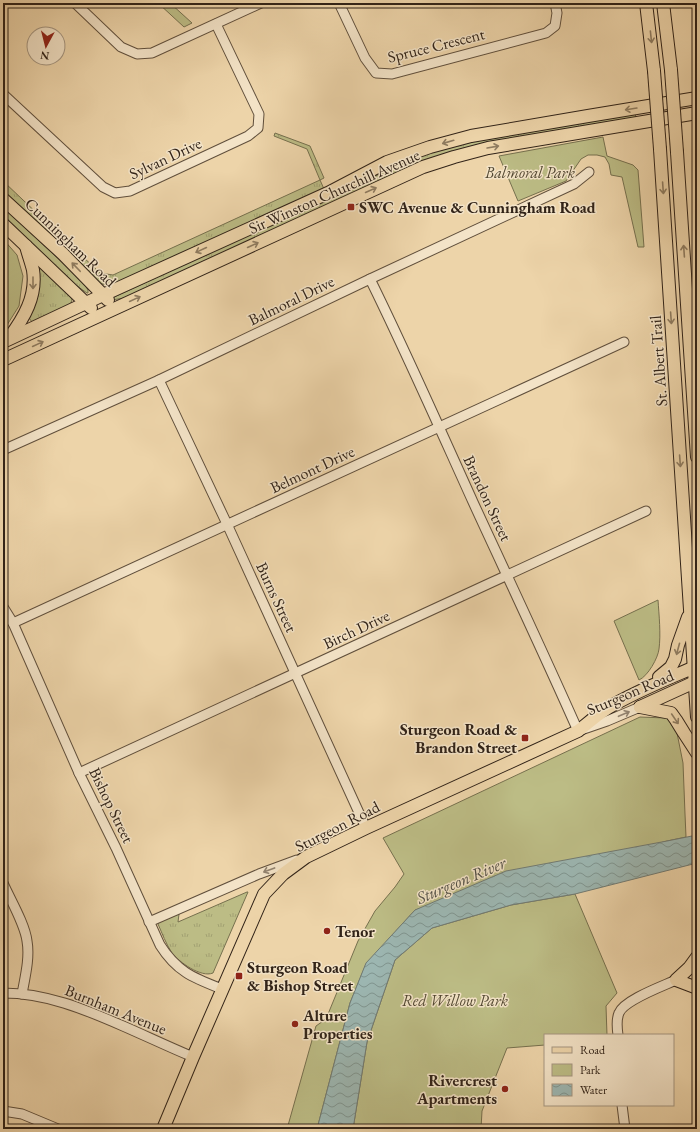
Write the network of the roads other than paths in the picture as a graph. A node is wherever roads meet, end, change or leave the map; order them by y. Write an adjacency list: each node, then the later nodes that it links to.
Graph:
1 (75, 3): 7 (street)
2 (261, 3): 7 (street)
3 (339, 3): 4 (street, Spruce Crescent)
4 (555, 3)
5 (646, 3): 31 (main road, St. Albert Trail, one-way to 31, bridge)
6 (663, 3): 26 (main road, St. Albert Trail, one-way to 6, bridge)
7 (216, 24): 8 (street, Sylvan Drive)
8 (3, 94)
9 (697, 98): 16 (main road, Sir Winston Churchill Avenue, one-way to 16)
10 (697, 113): 18 (main road, Sir Winston Churchill Avenue, one-way to 10)
11 (589, 172): 15 (street, Balmoral Drive)
12 (3, 198): 16 (main road, Cunningham Road, one-way to 12)
13 (3, 224): 14 (main road, Cunningham Road)
14 (25, 245): 17 (main road, Cunningham Road); 20 (main road, one-way to 20)
15 (370, 279): 23 (street, Balmoral Drive); 24 (street, Brandon Street)
16 (103, 295): 17 (main road, Sir Winston Churchill Avenue); 18 (main road, Cunningham Road)
17 (86, 303): 19 (main road, Cunningham Road); 20 (main road, Sir Winston Churchill Avenue)
18 (116, 308): 19 (main road, Sir Winston Churchill Avenue)
19 (100, 316): 22 (main road, Sir Winston Churchill Avenue, one-way to 19)
20 (5, 341)
21 (624, 342): 24 (street, Belmont Drive)
22 (3, 360)
23 (159, 380): 25 (street, Balmoral Drive); 28 (street, Burns Street)
24 (439, 427): 28 (street, Belmont Drive); 29 (street, Brandon Street)
25 (3, 450)
26 (697, 458)
27 (646, 511): 29 (street, Birch Drive)
28 (227, 524): 32 (street, Belmont Drive); 34 (street, Burns Street)
29 (508, 576): 34 (street, Birch Drive); 39 (street, Brandon Street)
30 (3, 607): 32 (street, Bishop Street)
31 (690, 612): 33 (main road, St. Albert Trail); 36 (main road, one-way to 36)
32 (13, 623): 41 (street, Bishop Street)
33 (695, 667): 35 (main road, St. Albert Trail); 36 (main road, Sturgeon Road)
34 (296, 673): 41 (street, Birch Drive); 42 (street, Burns Street)
35 (696, 682): 37 (main road, Sturgeon Road); 38 (main road, St. Albert Trail)
36 (638, 692): 39 (main road, Sturgeon Road)
37 (640, 707): 39 (street, Sturgeon Road, one-way to 37); 40 (main road, one-way to 40)
38 (697, 717)
39 (578, 731): 42 (main road, Sturgeon Road)
40 (697, 753)
41 (79, 773): 45 (street, Bishop Street)
42 (366, 828): 43 (main road, Sturgeon Road)
43 (306, 857): 45 (street, one-way to 45); 49 (main road, Sturgeon Road)
44 (3, 883): 51 (street)
45 (149, 922): 49 (street, Bishop Street)
46 (697, 957): 47 (main road)
47 (676, 980): 48 (main road); 52 (street)
48 (697, 988)
49 (222, 990): 53 (main road, Sturgeon Road)
50 (3, 993): 51 (street, Burnham Avenue)
51 (22, 994): 53 (street, Burnham Avenue)
52 (618, 1034)
53 (192, 1057): 57 (main road, Sturgeon Road)
54 (622, 1106): 58 (street)
55 (3, 1112): 56 (street)
56 (58, 1129)
57 (163, 1129)
58 (624, 1129)

